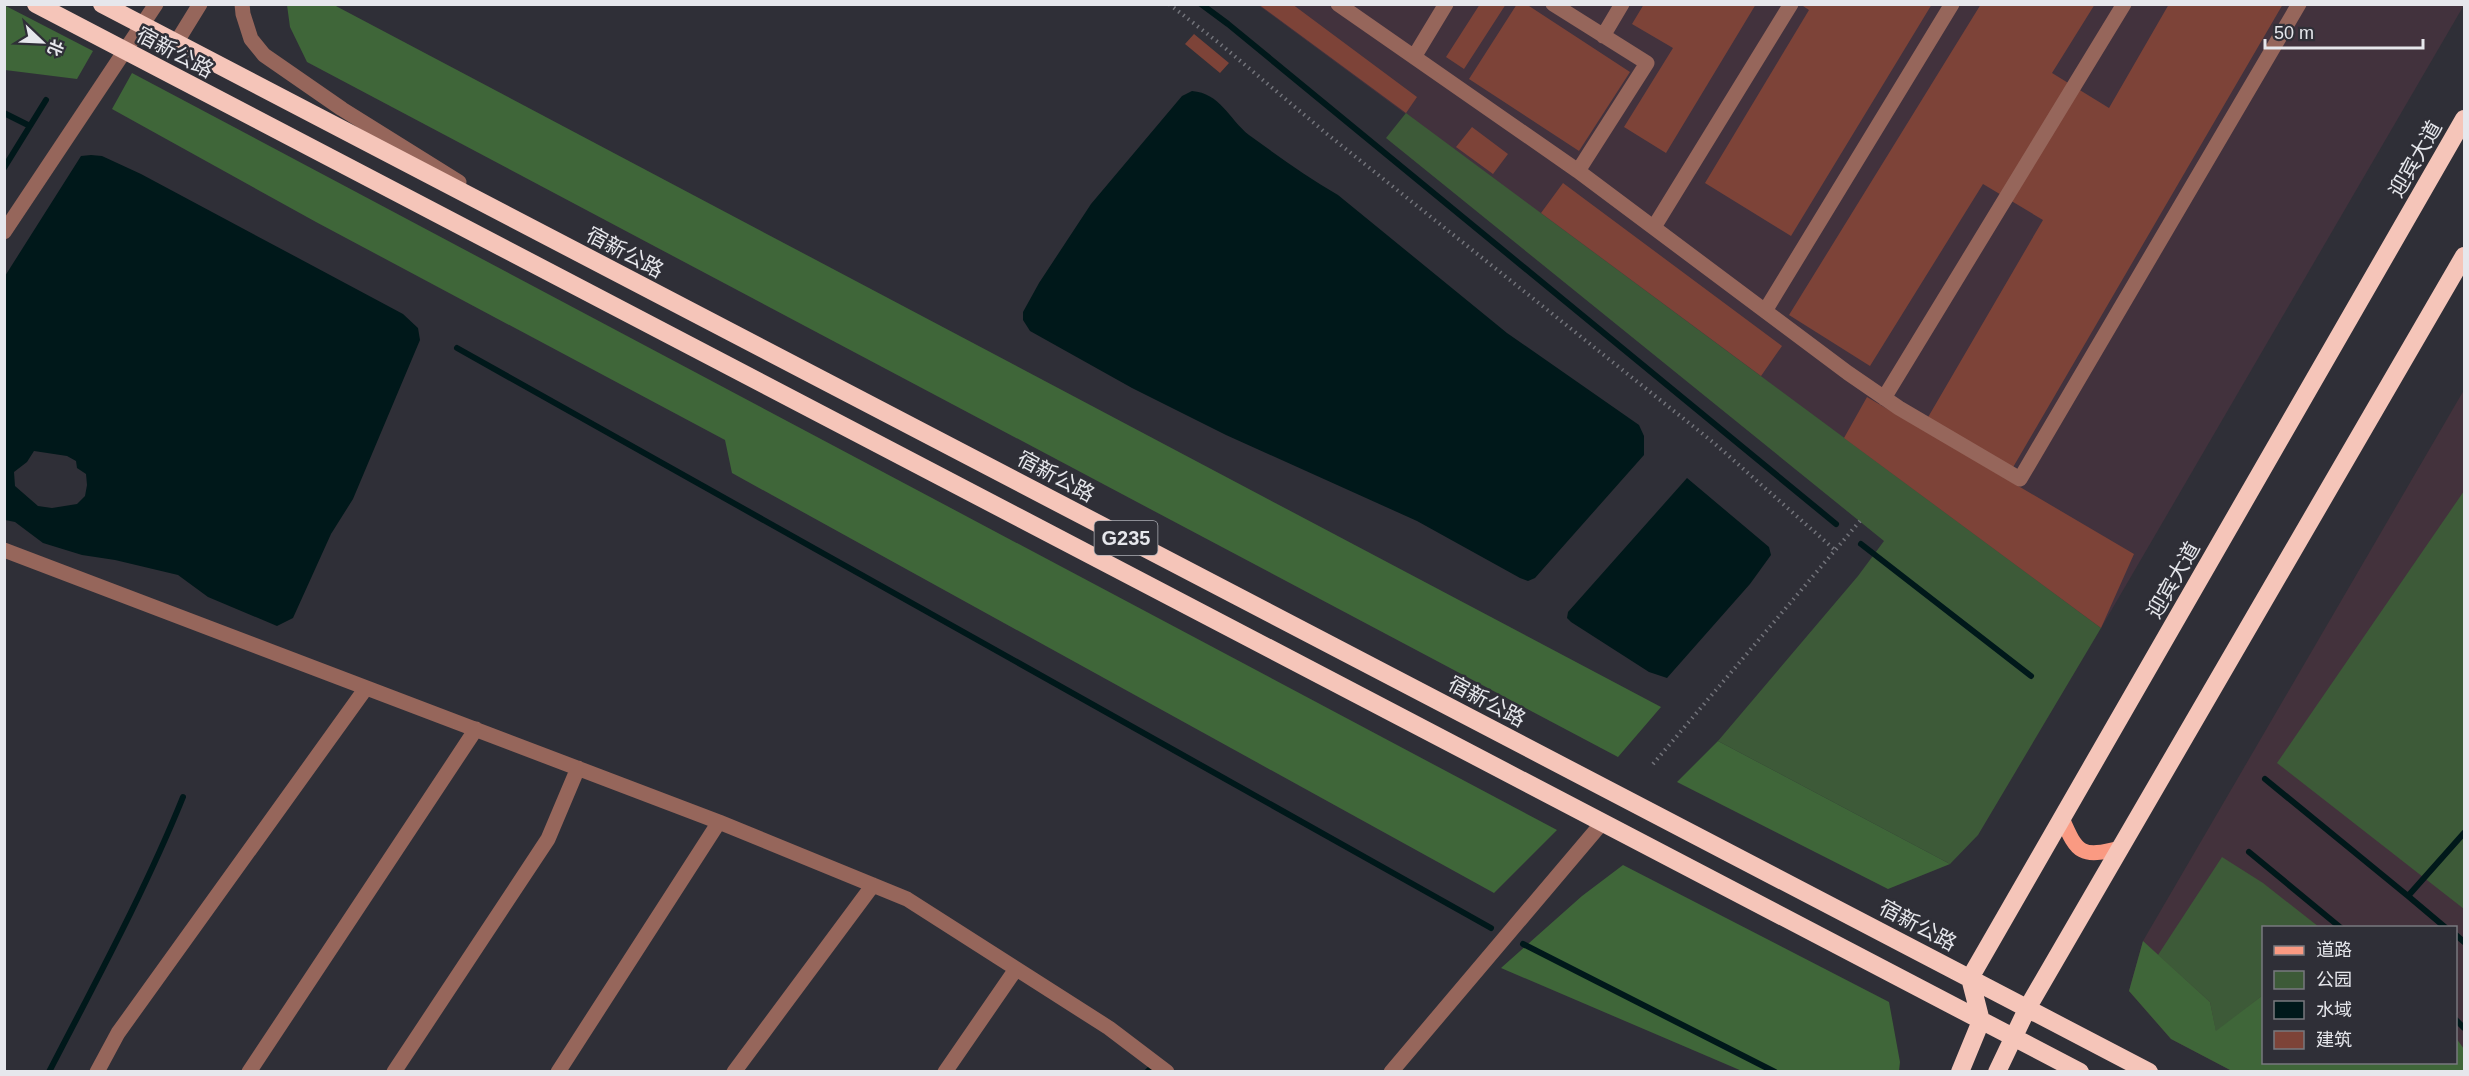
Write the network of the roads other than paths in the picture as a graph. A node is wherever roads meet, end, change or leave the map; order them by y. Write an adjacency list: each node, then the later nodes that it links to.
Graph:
1 (36, 4): 17 (highway, 宿新公路 / G235)
2 (102, 4): 14 (highway, 宿新公路 / G235)
3 (156, 4): 14 (street)
4 (200, 4): 16 (street)
5 (242, 4): 23 (street)
6 (1338, 4): 18 (street)
7 (1446, 4): 18 (street)
8 (1553, 4): 15 (street)
9 (1622, 4): 15 (street)
10 (1791, 4): 21 (street)
11 (1952, 4): 25 (street)
12 (2124, 4): 26 (street)
13 (2299, 4): 26 (street)
14 (143, 26): 16 (highway, 宿新公路 / G235); 17 (street)
15 (1603, 36): 20 (street)
16 (176, 43): 23 (highway, 宿新公路 / G235)
17 (127, 52): 22 (street); 33 (highway, 宿新公路 / G235)
18 (1414, 57): 20 (street)
19 (2464, 119): 31 (highway, 迎宾大道)
20 (1578, 171): 21 (street)
21 (1654, 227): 25 (street)
22 (4, 232)
23 (551, 238): 37 (highway, 宿新公路 / G235)
24 (2464, 256): 34 (highway)
25 (1765, 311): 26 (street)
26 (1884, 398)
27 (4, 550): 28 (street)
28 (366, 688): 29 (street); 41 (street)
29 (476, 729): 30 (street); 42 (street)
30 (578, 768): 32 (street); 43 (street)
31 (2062, 818): 34 (main road); 37 (highway, 迎宾大道)
32 (719, 822): 35 (street); 44 (street)
33 (1602, 823): 39 (highway, 宿新公路 / G235); 48 (street)
34 (2120, 848): 38 (highway)
35 (873, 885): 36 (street); 45 (street)
36 (1016, 969): 46 (street); 47 (street)
37 (1970, 978): 38 (highway, 宿新公路 / G235); 39 (highway)
38 (2028, 1007): 40 (highway); 52 (highway, 宿新公路 / G235)
39 (1981, 1021): 40 (highway, 宿新公路 / G235); 49 (highway)
40 (2012, 1036): 50 (highway); 51 (highway, 宿新公路 / G235)
41 (97, 1071)
42 (249, 1071)
43 (394, 1071)
44 (558, 1071)
45 (734, 1071)
46 (945, 1071)
47 (1167, 1071)
48 (1390, 1071)
49 (1960, 1071)
50 (1997, 1071)
51 (2080, 1071)
52 (2149, 1071)

